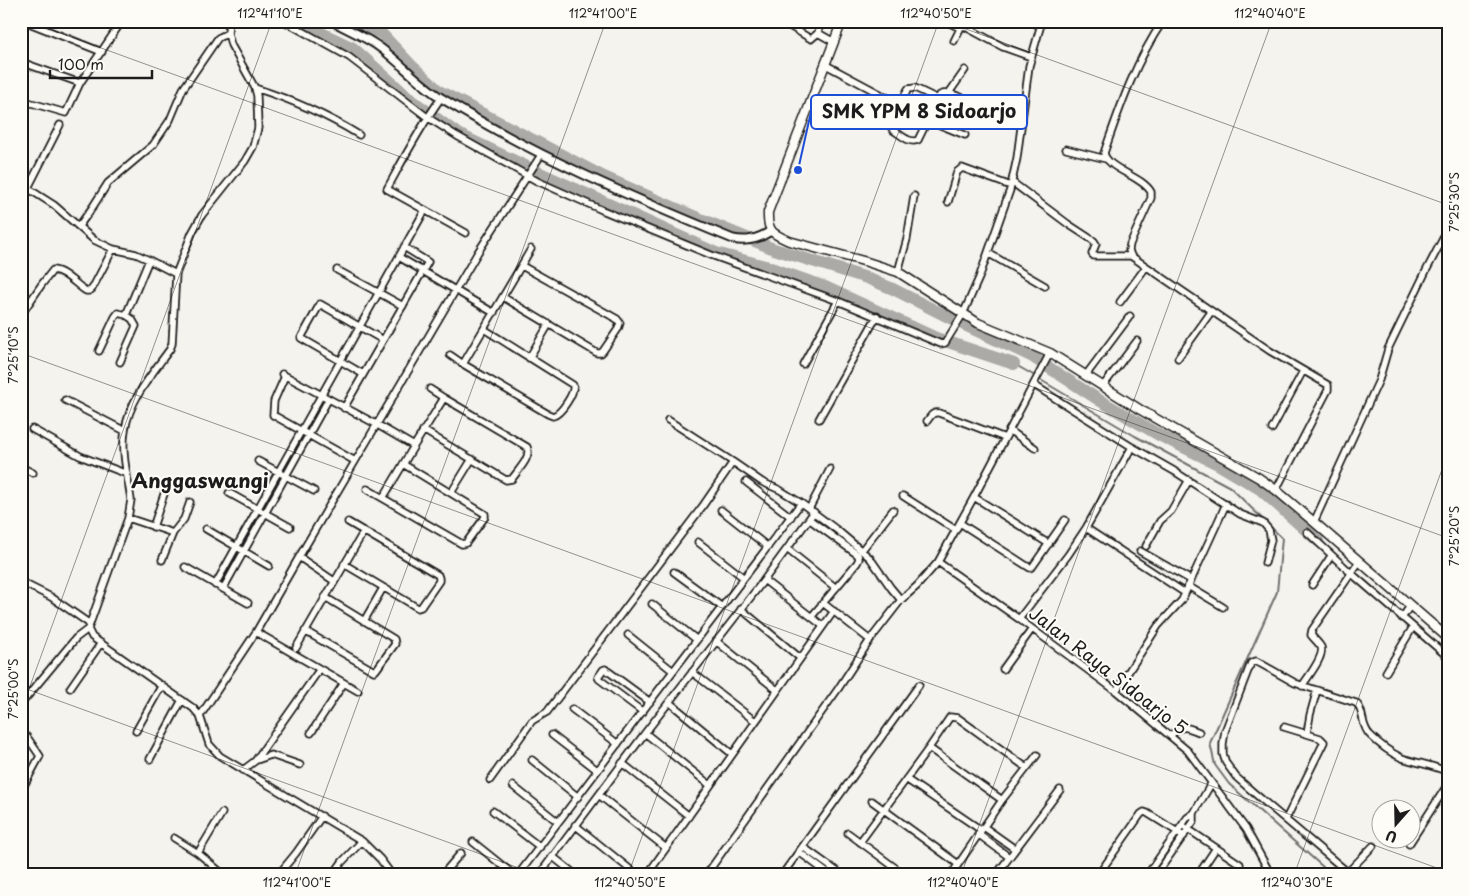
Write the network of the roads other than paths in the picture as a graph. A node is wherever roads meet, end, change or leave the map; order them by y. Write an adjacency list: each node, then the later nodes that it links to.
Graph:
1 (24, 21): 18 (street)
2 (122, 21): 18 (street)
3 (229, 21): 14 (street)
4 (284, 21): 31 (street)
5 (332, 21): 26 (street)
6 (781, 21): 15 (street)
7 (817, 21): 15 (street)
8 (842, 21): 17 (main road)
9 (945, 21): 13 (street)
10 (1032, 21): 12 (street)
11 (1163, 21): 38 (street)
12 (1041, 24): 19 (street)
13 (962, 25): 16 (street); 19 (street)
14 (228, 33): 24 (street); 46 (street)
15 (818, 33): 17 (street)
16 (954, 41)
17 (834, 42): 21 (main road)
18 (102, 52): 23 (street)
19 (1031, 57): 41 (street)
20 (21, 62): 23 (street)
21 (826, 65): 30 (street); 48 (main road)
22 (965, 70): 25 (street)
23 (80, 83): 28 (street)
24 (255, 88): 34 (street); 62 (street)
25 (949, 93): 27 (street); 29 (street)
26 (441, 98): 31 (street); 37 (street)
27 (938, 99): 30 (street); 32 (street)
28 (21, 100)
29 (973, 102)
30 (900, 104): 32 (street)
31 (429, 115): 39 (street); 45 (street)
32 (928, 120): 35 (street)
33 (60, 125): 42 (street)
34 (359, 134)
35 (965, 135)
36 (1066, 149): 38 (street)
37 (539, 158): 39 (street); 48 (street)
38 (1106, 159): 54 (street)
39 (529, 175): 64 (street); 67 (street)
40 (21, 184): 42 (street)
41 (1011, 184): 44 (street); 53 (street); 54 (street)
42 (28, 188): 46 (street)
43 (914, 196): 61 (street)
44 (948, 202)
45 (425, 210): 49 (street); 50 (street)
46 (79, 226): 51 (street)
47 (1448, 229): 152 (street)
48 (771, 231): 61 (main road)
49 (466, 233)
50 (404, 248): 55 (street); 60 (street)
51 (113, 249): 56 (street); 72 (street)
52 (532, 249): 57 (street)
53 (988, 253): 63 (street); 75 (street)
54 (1131, 256): 58 (street)
55 (398, 257): 60 (street); 65 (street)
56 (149, 260): 62 (street); 73 (street)
57 (522, 266): 66 (street); 77 (street)
58 (1146, 267): 68 (street); 70 (street)
59 (336, 270): 65 (street)
60 (423, 271): 64 (street); 69 (street)
61 (898, 272): 75 (main road)
62 (176, 274): 110 (street)
63 (1045, 286)
64 (455, 291): 71 (street); 105 (street)
65 (378, 293): 69 (street); 78 (street)
66 (503, 297): 71 (street); 77 (street)
67 (838, 301): 74 (street); 90 (street)
68 (1120, 302)
69 (403, 306): 80 (street)
70 (1211, 312): 86 (street); 91 (street)
71 (494, 313): 79 (street)
72 (21, 315)
73 (126, 315): 82 (street); 88 (street)
74 (877, 316): 75 (street); 102 (street)
75 (961, 316): 83 (main road)
76 (1130, 316): 93 (street)
77 (549, 324): 85 (street)
78 (359, 327): 80 (street); 87 (street); 87 (street)
79 (484, 329): 85 (street); 89 (street)
80 (383, 340): 92 (street)
81 (1136, 341): 95 (street)
82 (100, 351)
83 (1049, 355): 93 (main road); 94 (street)
84 (450, 356): 89 (street)
85 (530, 358): 89 (street)
86 (1178, 358)
87 (340, 361): 92 (street); 97 (street)
88 (120, 362)
89 (463, 364)
90 (803, 364)
91 (1303, 372): 107 (street); 131 (street)
92 (363, 374): 101 (street)
93 (1086, 375): 95 (main road)
94 (1036, 382): 109 (street); 115 (street)
95 (1103, 386): 131 (main road)
96 (430, 389): 98 (street)
97 (321, 396): 100 (street); 111 (street); 111 (street)
98 (444, 398): 108 (street); 117 (street)
99 (65, 400): 110 (street)
100 (328, 400): 101 (street); 112 (street)
101 (344, 408): 105 (street)
102 (819, 419)
103 (668, 420): 120 (street)
104 (927, 421): 113 (street)
105 (376, 424): 114 (street); 119 (street)
106 (32, 429): 126 (street)
107 (1272, 429)
108 (423, 430): 114 (street); 117 (street)
109 (1009, 430): 113 (street); 116 (street)
110 (125, 431): 126 (street)
111 (301, 431): 112 (street); 124 (street)
112 (309, 436): 119 (street); 127 (street)
113 (1005, 438): 137 (street)
114 (414, 446): 121 (street)
115 (1132, 447): 128 (street); 156 (street)
116 (1035, 448)
117 (472, 459): 135 (street)
118 (258, 461): 124 (street)
119 (355, 461): 172 (street)
120 (733, 462): 140 (street); 267 (street)
121 (403, 464): 135 (street); 138 (street)
122 (21, 467): 125 (street)
123 (830, 469): 145 (street)
124 (278, 472): 127 (street); 142 (street)
125 (33, 473)
126 (127, 474): 148 (street)
127 (286, 476): 132 (street); 146 (street)
128 (1189, 480): 141 (street); 165 (street)
129 (746, 482): 147 (street)
130 (367, 489): 138 (street)
131 (1276, 490): 152 (main road)
132 (314, 491)
133 (229, 493): 142 (street)
134 (164, 494): 154 (street)
135 (451, 494): 138 (street)
136 (903, 496): 158 (street)
137 (974, 497): 153 (street); 163 (street)
138 (383, 498)
139 (190, 502): 161 (street)
140 (801, 504): 145 (street); 147 (street)
141 (1226, 504): 175 (street); 186 (street)
142 (258, 509): 146 (street); 166 (street)
143 (721, 510): 164 (street)
144 (893, 510): 168 (street)
145 (811, 511): 149 (street); 168 (street)
146 (266, 513): 155 (street); 169 (street)
147 (791, 516): 164 (street)
148 (128, 518): 154 (street); 208 (street)
149 (809, 520): 167 (street); 190 (street)
150 (1065, 520): 163 (street)
151 (348, 522): 159 (street)
152 (1314, 522): 177 (main road)
153 (960, 524): 158 (street); 163 (street)
154 (153, 526): 161 (street)
155 (290, 527)
156 (1086, 528): 192 (street); 205 (street)
157 (206, 529): 166 (street)
158 (956, 530): 174 (street)
159 (364, 531): 176 (street); 189 (street)
160 (1307, 532): 171 (street)
161 (172, 533): 173 (street)
162 (698, 542): 182 (street)
163 (1048, 544)
164 (768, 546): 182 (street)
165 (1146, 546)
166 (236, 547): 169 (street); 187 (street)
167 (787, 549): 183 (street); 190 (street)
168 (862, 550): 194 (street)
169 (244, 551): 178 (street); 191 (street)
170 (1140, 551): 186 (street)
171 (1331, 556): 181 (street); 188 (street)
172 (298, 557): 184 (street); 212 (street)
173 (162, 560)
174 (938, 562): 194 (street); 205 (street, Jalan Raya Sidoarjo 5)
175 (1265, 563)
176 (344, 564): 184 (street); 189 (street)
177 (1358, 564): 181 (street); 200 (main road)
178 (269, 566)
179 (185, 567): 187 (street)
180 (674, 572): 198 (street)
181 (1351, 573): 204 (street); 230 (street)
182 (744, 578): 198 (street)
183 (764, 580): 201 (street); 203 (street)
184 (334, 581): 193 (street)
185 (21, 582): 208 (street)
186 (1190, 583): 192 (street); 199 (street)
187 (215, 584): 191 (street)
188 (1312, 585)
189 (383, 588): 206 (street)
190 (836, 588): 196 (street)
191 (223, 589): 195 (street)
192 (1185, 593): 235 (street)
193 (325, 597): 206 (street); 211 (street)
194 (901, 600): 216 (street)
195 (248, 603)
196 (824, 603): 202 (street); 203 (street)
197 (652, 604): 215 (street)
198 (722, 607): 215 (street)
199 (1223, 607)
200 (1409, 608): 204 (street); 214 (main road)
201 (741, 609): 217 (street); 221 (street)
202 (834, 611): 207 (street); 216 (street)
203 (812, 616): 207 (street)
204 (1402, 617): 209 (street)
205 (1020, 619): 210 (street, Jalan Raya Sidoarjo 5)
206 (364, 621): 211 (street)
207 (823, 626): 221 (street)
208 (89, 627): 218 (street); 239 (street)
209 (1412, 627): 220 (street); 225 (street)
210 (1032, 628): 222 (street); 235 (street, Jalan Raya Sidoarjo 5)
211 (305, 631): 219 (street)
212 (256, 632): 227 (street); 242 (street)
213 (628, 635): 223 (street)
214 (1448, 638)
215 (697, 640): 223 (street)
216 (870, 640): 322 (street)
217 (716, 641): 224 (street); 232 (street)
218 (101, 643): 228 (street); 231 (street)
219 (296, 648)
220 (1448, 657)
221 (800, 658): 232 (street)
222 (1002, 669)
223 (673, 671): 237 (street)
224 (692, 672): 238 (street); 243 (street)
225 (1386, 672)
226 (318, 673): 259 (street)
227 (344, 683): 234 (street); 248 (street)
228 (162, 685): 236 (street); 245 (street)
229 (919, 685): 298 (street)
230 (1302, 686): 233 (street); 284 (street)
231 (70, 688)
232 (778, 690): 243 (street)
233 (1318, 690): 250 (street); 265 (street)
234 (358, 691)
235 (1116, 691): 252 (street, Jalan Raya Sidoarjo 5)
236 (182, 700): 242 (street); 257 (street)
237 (650, 702): 241 (street); 241 (street)
238 (669, 702): 249 (street); 255 (street)
239 (21, 704)
240 (572, 709): 253 (street)
241 (643, 712): 253 (street)
242 (197, 713): 263 (street)
243 (755, 721): 255 (street)
244 (1284, 727): 250 (street)
245 (136, 731)
246 (1199, 732): 252 (street)
247 (21, 733): 273 (street)
248 (311, 733)
249 (645, 733): 260 (street); 270 (street)
250 (1307, 733): 284 (street)
251 (552, 735): 264 (street)
252 (1170, 736): 268 (street, Jalan Raya Sidoarjo 5)
253 (618, 744): 264 (street)
254 (930, 748): 262 (street); 266 (street); 276 (street)
255 (732, 754): 270 (street)
256 (1037, 754): 262 (street)
257 (150, 759)
258 (532, 760): 275 (street)
259 (255, 761): 261 (street); 263 (street)
260 (622, 763): 274 (street); 283 (street)
261 (300, 765)
262 (1027, 768): 276 (street)
263 (243, 770): 282 (street)
264 (597, 770): 275 (street)
265 (1448, 772)
266 (906, 779): 278 (street); 290 (street)
267 (490, 780)
268 (1212, 784): 281 (street); 334 (street, Jalan Raya Sidoarjo 5)
269 (1448, 784): 286 (street)
270 (710, 785): 283 (street)
271 (513, 786): 285 (street)
272 (1060, 790): 302 (street)
273 (21, 791)
274 (599, 795): 287 (street); 301 (street)
275 (578, 796): 285 (street)
276 (1002, 800): 290 (street)
277 (872, 801): 278 (street)
278 (884, 810): 297 (street); 309 (street)
279 (493, 811): 299 (street)
280 (222, 813): 305 (street)
281 (1194, 814): 288 (street); 289 (street)
282 (322, 816): 295 (street); 312 (street)
283 (688, 816): 301 (street)
284 (1286, 819): 310 (street)
285 (558, 822): 299 (street)
286 (1422, 824)
287 (575, 825): 307 (street); 320 (street)
288 (1182, 825): 289 (street); 291 (street)
289 (1189, 829): 293 (street); 303 (street)
290 (981, 830): 302 (street); 308 (street); 309 (street)
291 (1177, 832): 293 (street); 329 (street); 330 (street)
292 (848, 833): 297 (street)
293 (1184, 836): 331 (street)
294 (174, 838): 305 (street)
295 (362, 840): 313 (street); 314 (street)
296 (473, 842): 316 (street)
297 (860, 842): 326 (street)
298 (803, 846): 304 (street); 325 (street)
299 (540, 847): 317 (street)
300 (1372, 847): 310 (street)
301 (666, 848): 321 (street)
302 (1015, 848): 308 (street)
303 (1216, 848): 332 (street); 333 (street)
304 (798, 852): 323 (street); 324 (street)
305 (198, 853): 311 (street)
306 (461, 853): 315 (street)
307 (552, 856): 318 (street); 319 (street)
308 (1009, 857): 328 (street)
309 (958, 864): 327 (street)
310 (1350, 873)
311 (224, 875)
312 (278, 875)
313 (333, 875)
314 (392, 875)
315 (442, 875)
316 (514, 875)
317 (518, 875)
318 (539, 875)
319 (576, 875)
320 (637, 875)
321 (647, 875)
322 (706, 875)
323 (782, 875)
324 (830, 875)
325 (842, 875)
326 (905, 875)
327 (951, 875)
328 (996, 875)
329 (1098, 875)
330 (1148, 875)
331 (1156, 875)
332 (1198, 875)
333 (1234, 875)
334 (1271, 875)

